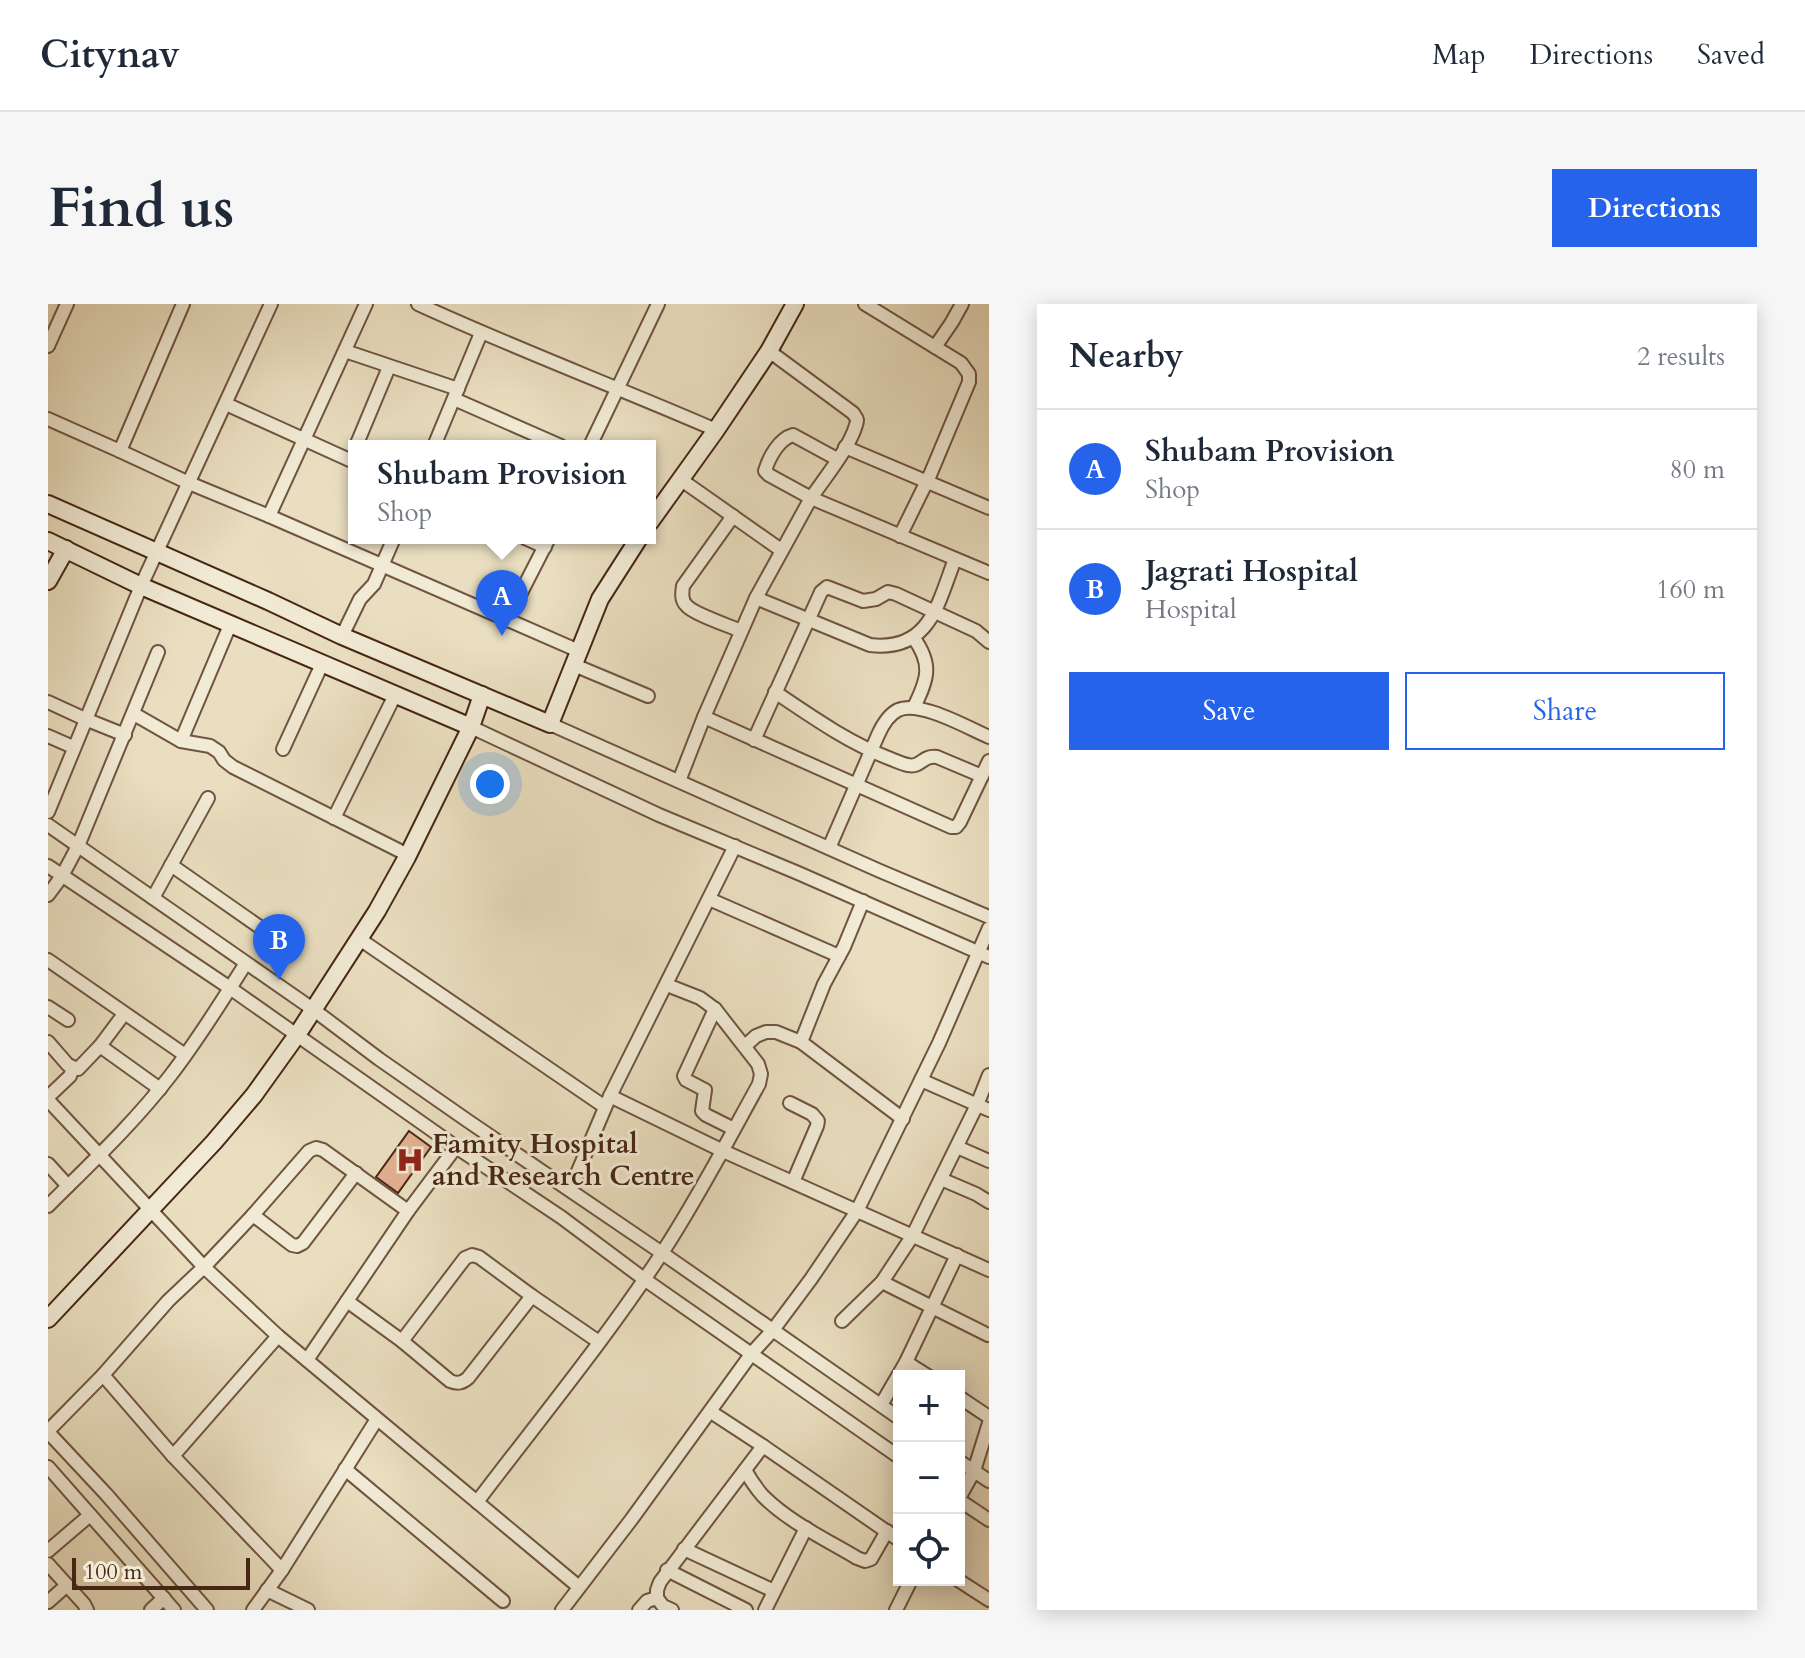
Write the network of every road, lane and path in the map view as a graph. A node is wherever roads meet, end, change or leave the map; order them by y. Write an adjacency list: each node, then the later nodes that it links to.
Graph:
1 (67, 304): 11 (street)
2 (183, 304): 27 (street)
3 (271, 304): 18 (street)
4 (366, 304): 13 (street)
5 (418, 304): 10 (street)
6 (658, 304): 16 (street)
7 (795, 304): 14 (street)
8 (865, 304): 12 (street)
9 (962, 304): 12 (street)
10 (481, 333): 16 (street); 17 (street)
11 (48, 346)
12 (935, 347): 31 (street)
13 (345, 351): 15 (street); 21 (street)
14 (769, 351): 20 (street); 26 (street)
15 (389, 367): 17 (street); 22 (street)
16 (616, 387): 20 (street); 25 (street)
17 (456, 394): 23 (street); 24 (street)
18 (226, 404): 21 (street); 32 (street)
19 (48, 419): 27 (street)
20 (716, 430): 30 (street)
21 (303, 438): 28 (street); 37 (street)
22 (360, 440)
23 (437, 440)
24 (549, 440)
25 (593, 440)
26 (845, 447): 29 (street); 31 (street)
27 (120, 451): 32 (street)
28 (348, 453)
29 (837, 459): 33 (street); 33 (street)
30 (680, 479): 35 (street); 38 (street)
31 (926, 482): 36 (street); 39 (street)
32 (189, 483): 37 (street); 46 (street)
33 (811, 498): 39 (street); 45 (street)
34 (48, 504): 46 (street)
35 (656, 504)
36 (989, 508)
37 (269, 516): 48 (street)
38 (733, 516): 45 (street); 57 (street)
39 (900, 536): 47 (street)
40 (48, 541): 44 (street)
41 (392, 544): 48 (street)
42 (546, 544): 54 (street)
43 (635, 544): 62 (street)
44 (66, 549): 50 (street); 51 (street)
45 (781, 550): 52 (street)
46 (157, 553): 51 (street); 58 (street)
47 (955, 559): 49 (street); 53 (street)
48 (382, 567): 54 (street); 58 (street)
49 (989, 573)
50 (48, 581)
51 (141, 586): 56 (street); 72 (street)
52 (756, 598): 55 (street); 57 (street)
53 (935, 611): 55 (street); 59 (street); 60 (street)
54 (507, 620): 62 (street)
55 (808, 620): 59 (street); 64 (street)
56 (230, 625): 63 (street); 79 (street)
57 (741, 631): 71 (street)
58 (342, 636): 66 (street)
59 (913, 637): 69 (street)
60 (989, 642)
61 (158, 652): 70 (street)
62 (577, 658): 67 (street); 73 (street)
63 (322, 664): 65 (street); 81 (street)
64 (775, 692): 78 (street); 82 (street)
65 (395, 695): 74 (street); 89 (street)
66 (482, 695): 73 (street); 74 (street)
67 (648, 696)
68 (48, 702): 72 (street)
69 (914, 707): 77 (street); 82 (street)
70 (134, 714): 75 (street); 79 (street)
71 (704, 717): 78 (street); 85 (street)
72 (85, 719): 75 (street); 80 (street)
73 (550, 724): 85 (street)
74 (471, 727): 92 (street); 94 (street)
75 (125, 735): 91 (street)
76 (48, 736): 80 (street)
77 (989, 737)
78 (754, 740): 86 (street)
79 (181, 741): 89 (street)
80 (73, 747): 88 (street)
81 (283, 749)
82 (870, 751): 84 (street); 86 (street)
83 (989, 761): 84 (street)
84 (982, 776): 86 (street)
85 (679, 781): 93 (street)
86 (856, 785): 93 (street)
87 (208, 798): 95 (street)
88 (48, 812)
89 (334, 818): 94 (street)
90 (48, 825): 91 (street)
91 (78, 846): 97 (street); 99 (street)
92 (735, 846): 100 (street); 101 (street)
93 (829, 848): 102 (street)
94 (408, 855): 105 (street)
95 (171, 865): 99 (street); 104 (street)
96 (48, 866): 97 (street)
97 (62, 876): 98 (street); 111 (street)
98 (48, 895)
99 (153, 898): 109 (street)
100 (709, 899): 107 (street); 110 (street)
101 (863, 901): 106 (street); 107 (street)
102 (989, 917)
103 (989, 928): 106 (street)
104 (264, 930)
105 (358, 938): 114 (street); 128 (street)
106 (984, 955): 125 (street)
107 (839, 956): 119 (street)
108 (48, 960): 115 (street)
109 (246, 963): 111 (street); 114 (street)
110 (667, 985): 113 (street); 128 (street)
111 (230, 988): 117 (street); 122 (street)
112 (48, 1007): 116 (street)
113 (715, 1009): 121 (street); 132 (street)
114 (314, 1010): 117 (street); 143 (street)
115 (124, 1014): 120 (street); 122 (street)
116 (68, 1020)
117 (297, 1035): 133 (street); 146 (street)
118 (48, 1042): 123 (street)
119 (801, 1042): 121 (street); 131 (street)
120 (100, 1046): 123 (street); 126 (street)
121 (745, 1046): 132 (street)
122 (185, 1055): 126 (street)
123 (73, 1068): 127 (street)
124 (989, 1075): 130 (street)
125 (921, 1080): 130 (street); 131 (street)
126 (160, 1089): 136 (street)
127 (48, 1098): 136 (street)
128 (608, 1102): 135 (street); 143 (street)
129 (790, 1103): 141 (street)
130 (983, 1108): 134 (street)
131 (903, 1119): 148 (street)
132 (734, 1129): 135 (street)
133 (456, 1147): 147 (street); 155 (street)
134 (957, 1147): 137 (street); 140 (street)
135 (723, 1151): 141 (street); 151 (street)
136 (99, 1154): 142 (street); 146 (street)
137 (989, 1161)
138 (48, 1164): 142 (street)
139 (356, 1173): 147 (street); 149 (street); 149 (street)
140 (941, 1179): 144 (street); 150 (street)
141 (793, 1182): 148 (street)
142 (68, 1186): 145 (street)
143 (570, 1190): 151 (street)
144 (989, 1202)
145 (48, 1206)
146 (149, 1210): 153 (street); 160 (street)
147 (408, 1211): 158 (street)
148 (857, 1211): 150 (street); 162 (street)
149 (253, 1215): 153 (street)
150 (913, 1235): 152 (street); 156 (street)
151 (662, 1253): 155 (street); 162 (street)
152 (957, 1255): 154 (street); 159 (street)
153 (204, 1267): 164 (street); 171 (street)
154 (989, 1270)
155 (644, 1279): 166 (street); 167 (street)
156 (882, 1282): 159 (street); 161 (street)
157 (532, 1296): 165 (street); 165 (street); 166 (street)
158 (347, 1301): 165 (street); 168 (street)
159 (932, 1308): 163 (street); 169 (street)
160 (48, 1319)
161 (842, 1321)
162 (773, 1330): 167 (street); 173 (street)
163 (988, 1335)
164 (278, 1336): 168 (street); 183 (street)
165 (402, 1341)
166 (599, 1342): 191 (street)
167 (752, 1353): 174 (street); 182 (street)
168 (307, 1360): 177 (street)
169 (906, 1362): 170 (street); 173 (street)
170 (919, 1370)
171 (103, 1375): 179 (street); 183 (street)
172 (965, 1401): 176 (street)
173 (881, 1405): 175 (street)
174 (711, 1412): 181 (street); 206 (street)
175 (893, 1414)
176 (989, 1417)
177 (377, 1419): 186 (street); 191 (street)
178 (989, 1423): 180 (street)
179 (48, 1431): 217 (street)
180 (986, 1440): 188 (street)
181 (763, 1446): 187 (street); 196 (street)
182 (893, 1453)
183 (173, 1456): 201 (street)
184 (965, 1465): 188 (street)
185 (48, 1467): 193 (street)
186 (345, 1469): 201 (street); 212 (street)
187 (745, 1470): 195 (street); 198 (street)
188 (974, 1471): 189 (street); 190 (street)
189 (989, 1481)
190 (965, 1488)
191 (477, 1502): 206 (street)
192 (965, 1503): 194 (street)
193 (90, 1515): 199 (street); 209 (street)
194 (989, 1520)
195 (806, 1528): 196 (street); 208 (street)
196 (887, 1531): 197 (street)
197 (893, 1536)
198 (684, 1549): 202 (street); 208 (street)
199 (48, 1551)
200 (48, 1564): 203 (street)
201 (282, 1570): 207 (street)
202 (667, 1570): 210 (street); 223 (street)
203 (67, 1585): 213 (street); 214 (street)
204 (965, 1585): 211 (street)
205 (908, 1586): 225 (street)
206 (579, 1587): 220 (street)
207 (267, 1590): 218 (street); 219 (street)
208 (774, 1591): 224 (street)
209 (164, 1598): 215 (street); 216 (street)
210 (657, 1598): 221 (street); 222 (street)
211 (989, 1600)
212 (503, 1601)
213 (48, 1602)
214 (87, 1610)
215 (151, 1610)
216 (174, 1610)
217 (207, 1610)
218 (253, 1610)
219 (308, 1610)
220 (562, 1610)
221 (639, 1610)
222 (672, 1610)
223 (746, 1610)
224 (765, 1610)
225 (896, 1610)

